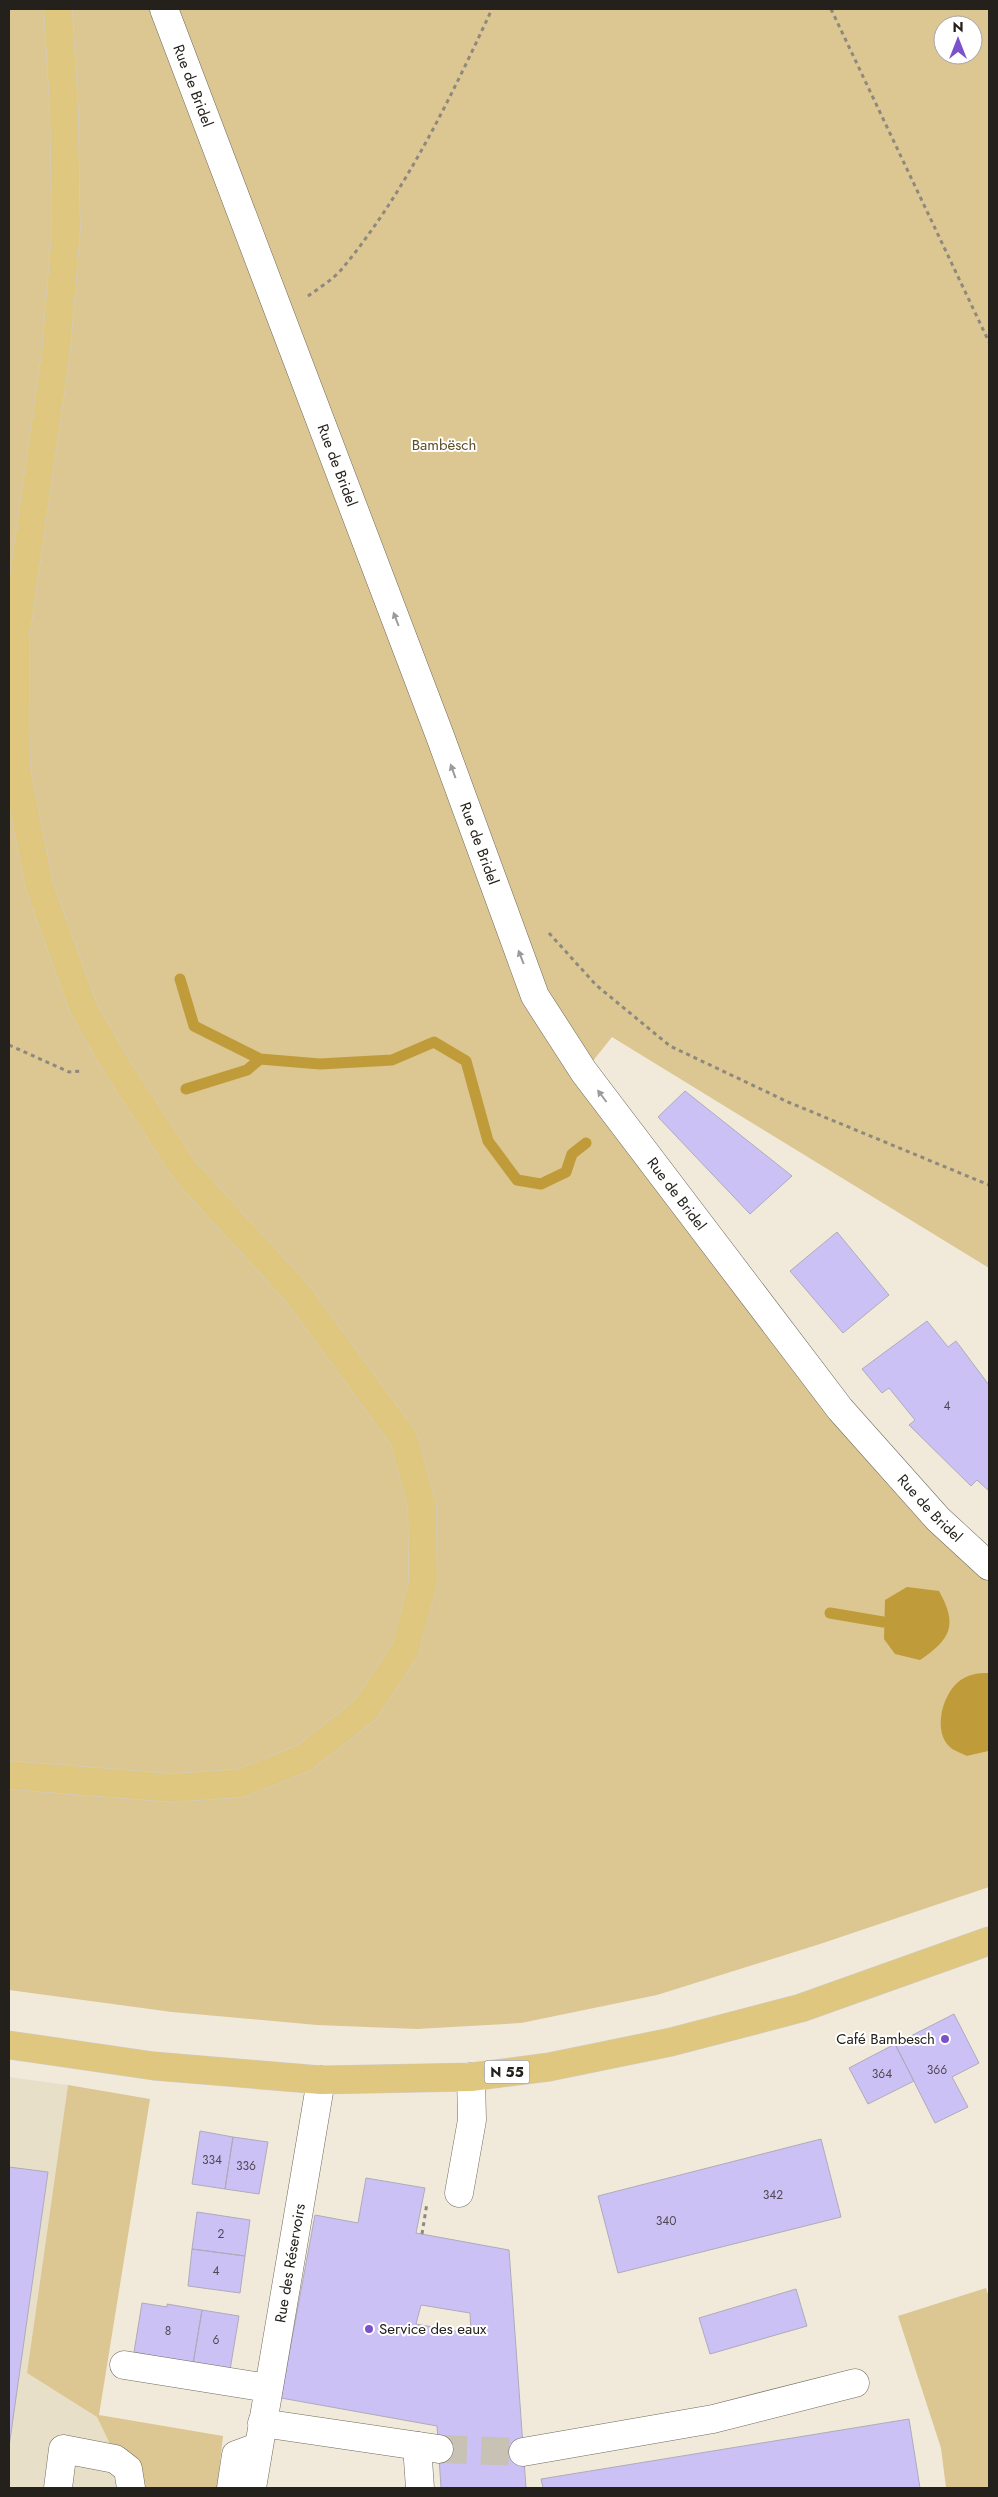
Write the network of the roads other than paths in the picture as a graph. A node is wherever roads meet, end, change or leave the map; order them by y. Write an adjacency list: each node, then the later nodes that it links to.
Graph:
1 (58, 9): 4 (main road)
2 (164, 9): 3 (street, Rue de Bridel, one-way to 2)
3 (989, 1566)
4 (9, 1775)
5 (989, 1940): 7 (main road, N 55)
6 (9, 2045): 8 (main road, N 55)
7 (471, 2077): 8 (main road, N 55); 9 (street)
8 (321, 2080): 12 (street, Rue des Réservoirs)
9 (459, 2193)
10 (124, 2365): 12 (street)
11 (854, 2383): 14 (street)
12 (268, 2388): 13 (street, Rue des Réservoirs)
13 (260, 2435): 17 (street); 18 (street, Rue des Réservoirs); 19 (street)
14 (523, 2452)
15 (58, 2488): 16 (street)
16 (131, 2488)
17 (231, 2488)
18 (252, 2488)
19 (420, 2488)

